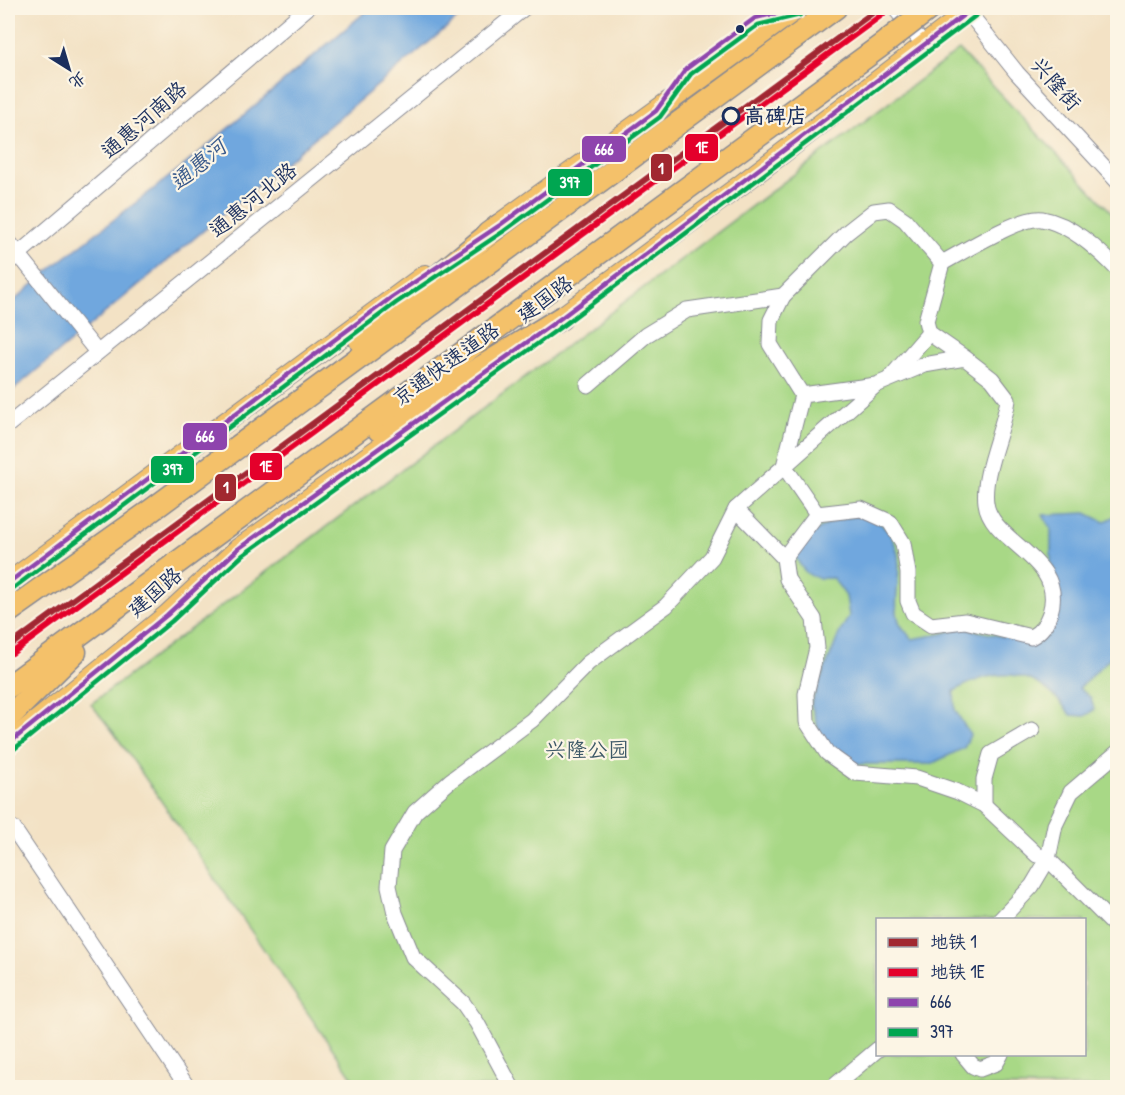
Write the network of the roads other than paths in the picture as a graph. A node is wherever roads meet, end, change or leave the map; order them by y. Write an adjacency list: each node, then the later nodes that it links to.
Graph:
1 (307, 8): 12 (street, 通惠河南路)
2 (524, 8): 18 (street, 通惠河北路)
3 (798, 8): 10 (main road)
4 (835, 8): 27 (highway)
5 (895, 8): 8 (street)
6 (930, 8): 28 (highway, 京通快速道路, bridge)
7 (969, 9): 8 (main road, 建国路); 9 (street, 兴隆街)
8 (924, 45): 16 (main road, 建国路)
9 (1118, 182)
10 (500, 225): 27 (highway); 30 (main road)
11 (8, 241): 12 (street)
12 (13, 259): 18 (street)
13 (942, 263): 14 (street); 15 (street); 17 (street)
14 (1118, 270)
15 (783, 296): 21 (street); 22 (street)
16 (561, 318): 28 (highway); 36 (main road, 建国路)
17 (929, 333): 19 (street); 20 (street)
18 (94, 349): 23 (street, 通惠河北路)
19 (965, 358): 20 (street); 26 (street)
20 (882, 383): 22 (street); 24 (street)
21 (588, 385)
22 (802, 395): 24 (street)
23 (8, 425)
24 (784, 466): 25 (street); 26 (street)
25 (736, 509): 29 (street); 47 (street)
26 (817, 514): 29 (street)
27 (145, 515): 32 (highway)
28 (240, 516): 31 (highway, 京通快速道路)
29 (784, 558): 38 (street)
30 (8, 583)
31 (134, 594): 33 (highway, 京通快速道路); 34 (highway)
32 (8, 612)
33 (8, 687)
34 (8, 717)
35 (1032, 730): 38 (street)
36 (8, 744)
37 (1118, 752): 40 (street)
38 (984, 805): 40 (street)
39 (8, 830): 46 (street)
40 (1048, 859): 41 (street); 42 (street)
41 (1002, 918)
42 (1118, 929)
43 (876, 1051): 48 (street)
44 (965, 1056): 45 (street)
45 (1000, 1056)
46 (188, 1088)
47 (512, 1088)
48 (832, 1088)

